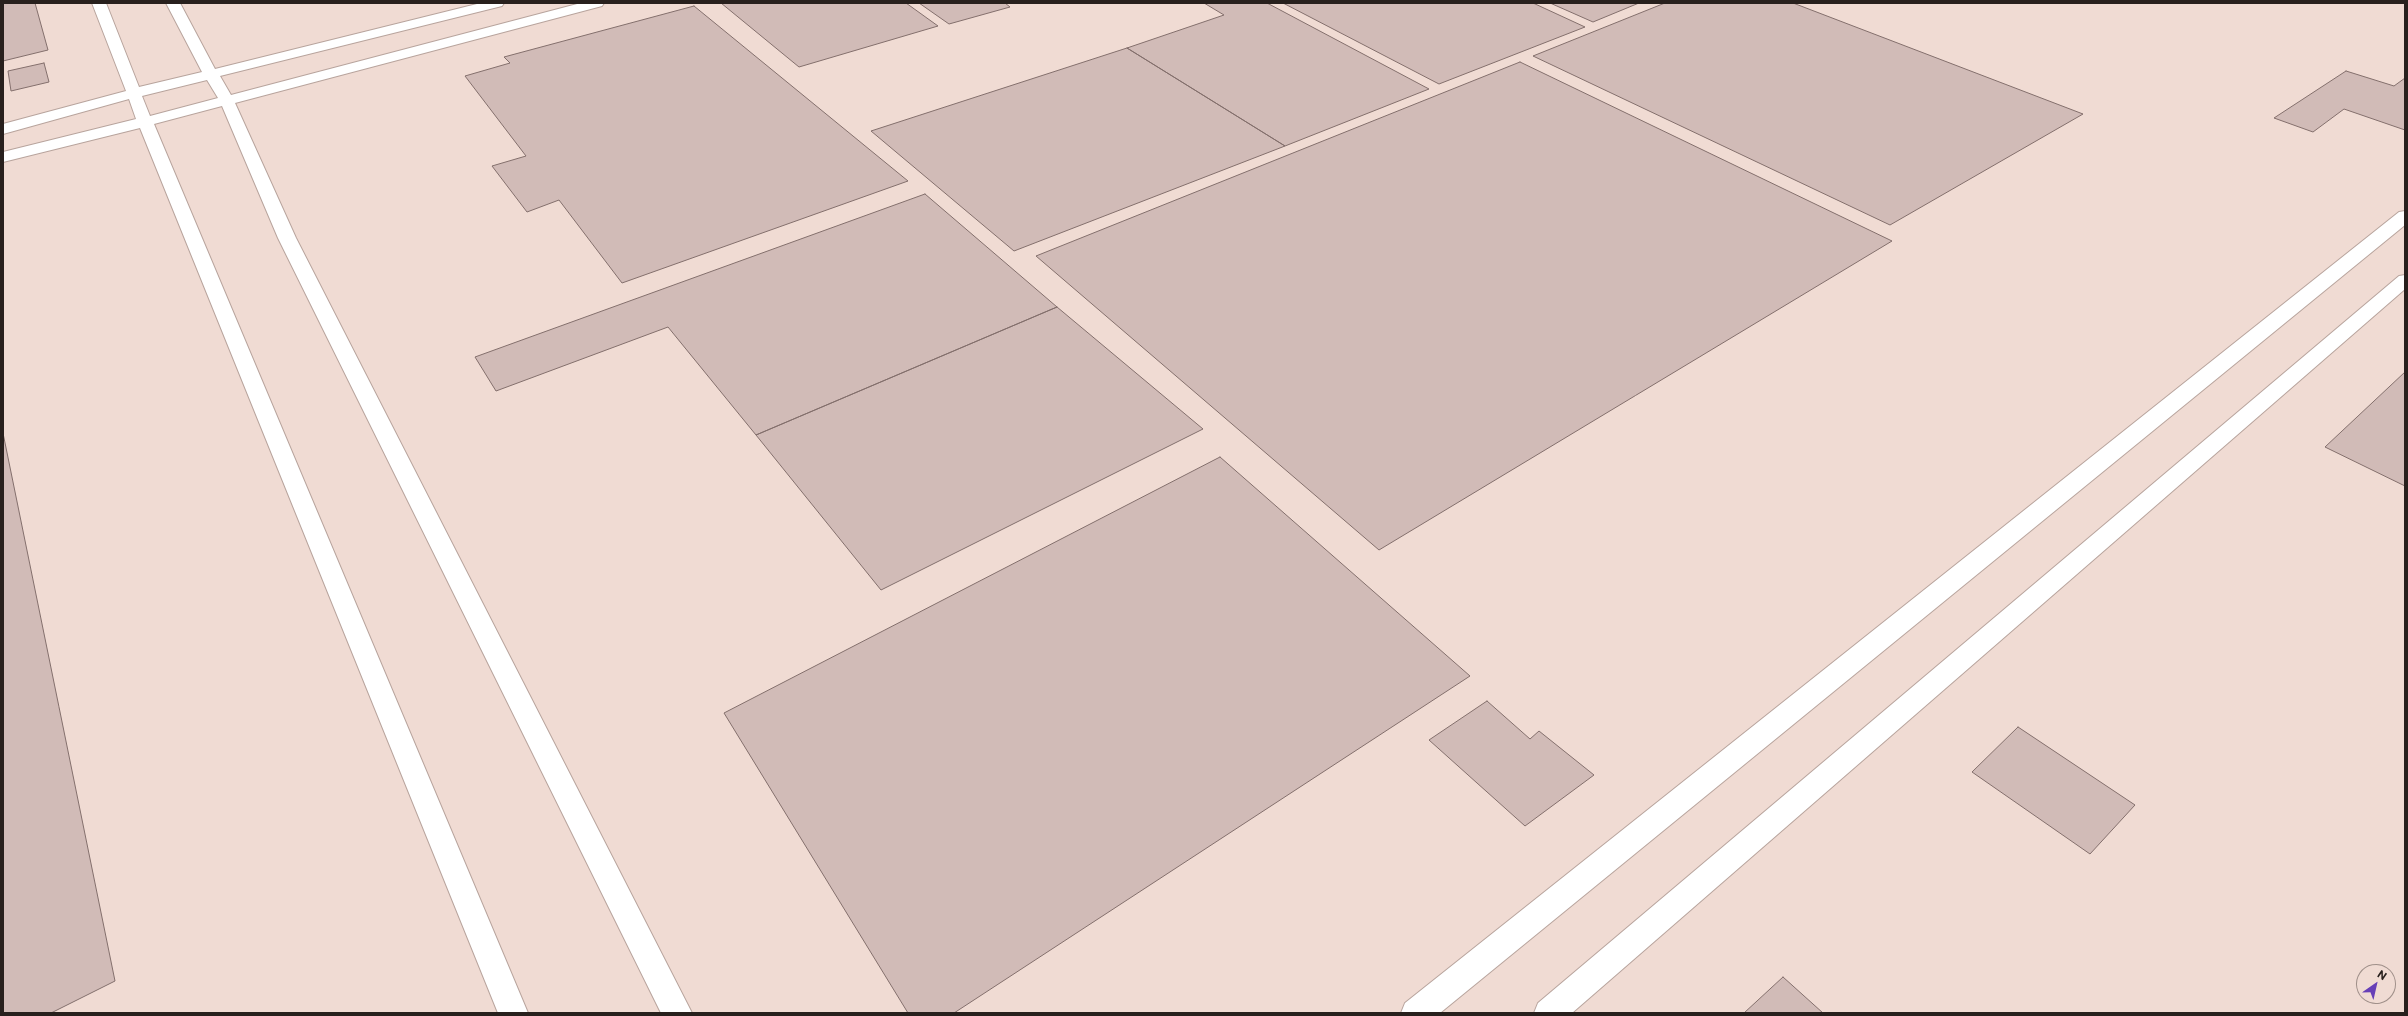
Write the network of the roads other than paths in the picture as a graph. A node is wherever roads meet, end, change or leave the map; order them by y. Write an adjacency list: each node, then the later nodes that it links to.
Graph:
1 (99, 3): 6 (street)
2 (173, 3): 5 (street)
3 (497, 3): 5 (street)
4 (596, 3): 7 (street)
5 (212, 75): 6 (street); 7 (street)
6 (135, 93): 8 (street); 9 (street)
7 (226, 99): 8 (street); 14 (street)
8 (145, 122): 10 (street); 13 (street)
9 (3, 129)
10 (3, 157)
11 (2405, 216): 15 (street)
12 (2405, 280): 16 (street)
13 (513, 1013)
14 (677, 1013)
15 (1416, 1013)
16 (1549, 1013)

